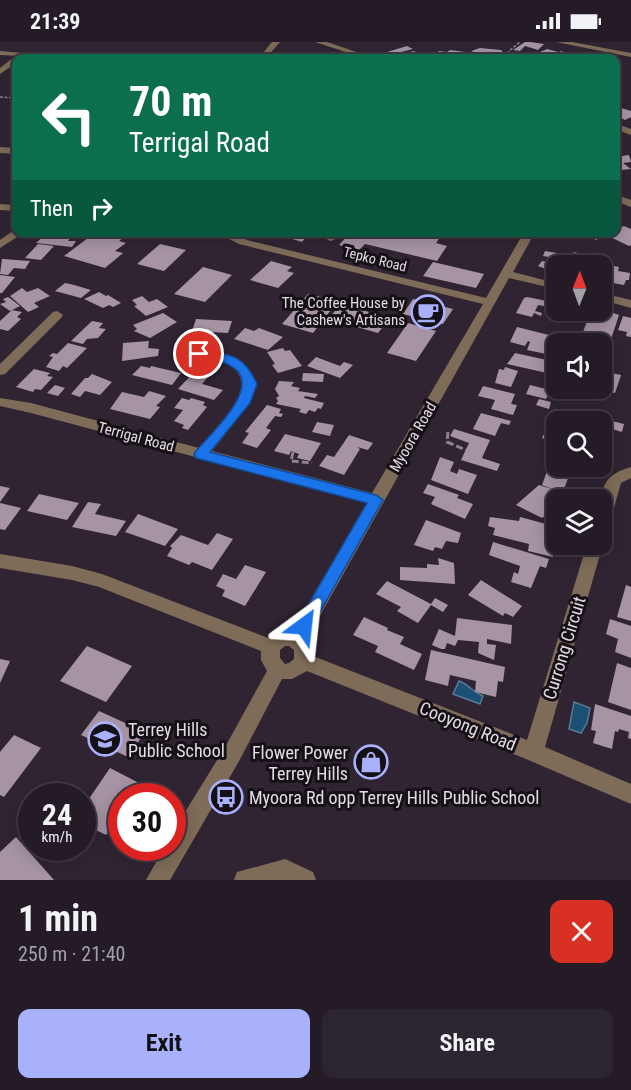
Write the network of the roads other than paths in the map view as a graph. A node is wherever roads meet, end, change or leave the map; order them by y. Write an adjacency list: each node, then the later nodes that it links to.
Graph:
1 (276, 42): 8 (street)
2 (319, 42): 6 (street)
3 (354, 42): 6 (street)
4 (560, 42): 7 (street)
5 (613, 42): 7 (street)
6 (341, 48): 9 (street)
7 (605, 50): 10 (street)
8 (266, 54)
9 (358, 54)
10 (631, 55)
11 (631, 192): 12 (street)
12 (623, 201)
13 (232, 237): 18 (street, Tepko Road)
14 (527, 237): 15 (street, Myoora Road)
15 (506, 274): 16 (street); 18 (street, Myoora Road)
16 (546, 284)
17 (612, 299): 19 (street)
18 (490, 302): 27 (street, Myoora Road)
19 (631, 304)
20 (57, 315): 22 (street)
21 (195, 353): 24 (street)
22 (0, 371)
23 (0, 402): 24 (street, Terrigal Road)
24 (201, 454): 27 (street, Terrigal Road)
25 (631, 472): 26 (street)
26 (611, 489)
27 (376, 500): 30 (street, Myoora Road)
28 (592, 555): 34 (street, Currong Circuit)
29 (0, 561): 31 (street)
30 (296, 641): 31 (street); 32 (street)
31 (271, 647): 33 (street)
32 (304, 661): 33 (street); 34 (street, Cooyong Road)
33 (278, 669): 36 (street)
34 (533, 752): 35 (street, Cooyong Road)
35 (631, 794)
36 (157, 880)
37 (245, 880): 38 (street)
38 (305, 880)

